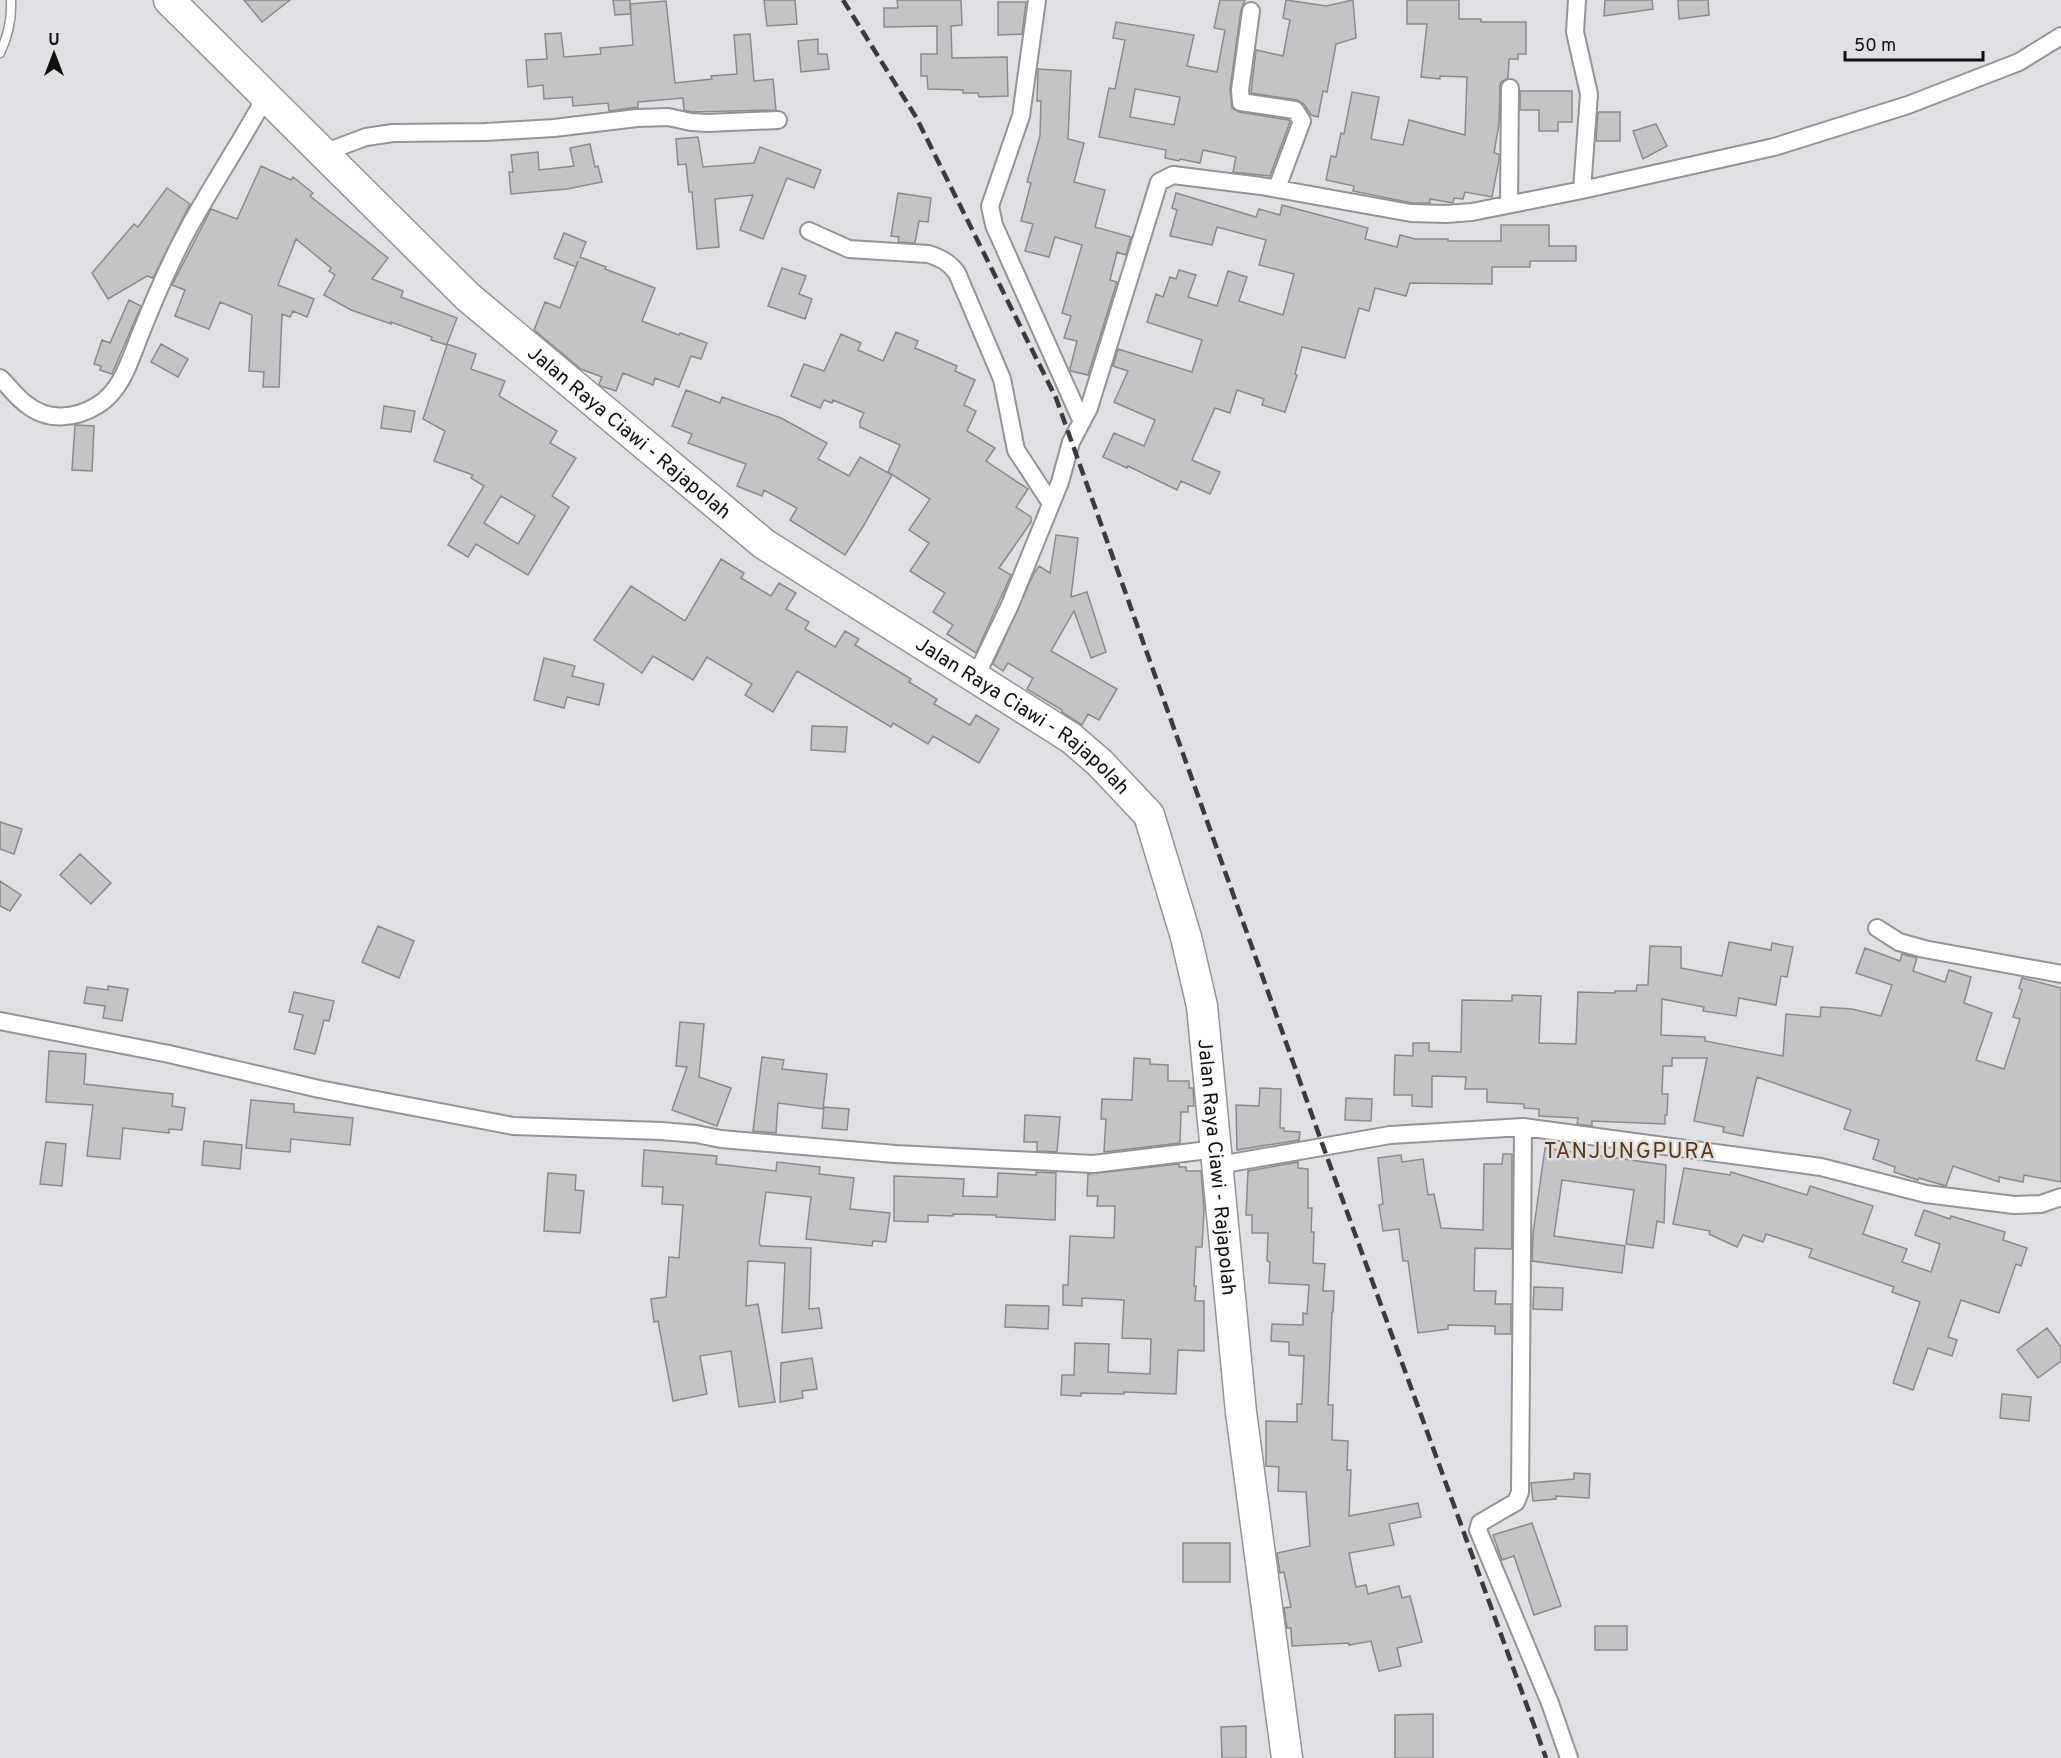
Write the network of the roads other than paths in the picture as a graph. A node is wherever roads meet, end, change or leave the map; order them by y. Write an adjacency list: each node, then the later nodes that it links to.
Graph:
1 (11, 0): 7 (lane)
2 (169, 0): 9 (highway, Jalan Raya Ciawi - Rajapolah)
3 (1037, 0): 17 (street)
4 (1577, 0): 13 (street)
5 (1251, 11): 12 (street)
6 (2061, 36): 13 (street)
7 (0, 53)
8 (1510, 88): 14 (street)
9 (266, 96): 11 (highway, Jalan Raya Ciawi - Rajapolah); 16 (street)
10 (778, 120): 11 (street)
11 (323, 153): 19 (highway, Jalan Raya Ciawi - Rajapolah)
12 (1277, 188): 14 (street); 17 (street)
13 (1582, 190): 14 (street)
14 (1509, 203)
15 (809, 231): 18 (street)
16 (0, 378)
17 (1082, 422): 18 (street)
18 (1050, 502): 19 (street)
19 (975, 678): 24 (highway, Jalan Raya Ciawi - Rajapolah)
20 (1877, 928): 21 (street)
21 (2061, 974)
22 (0, 1021): 24 (street)
23 (1523, 1127): 24 (street); 25 (street); 27 (street)
24 (1218, 1157): 26 (highway, Jalan Raya Ciawi - Rajapolah)
25 (2061, 1197)
26 (1287, 1758)
27 (1569, 1758)

